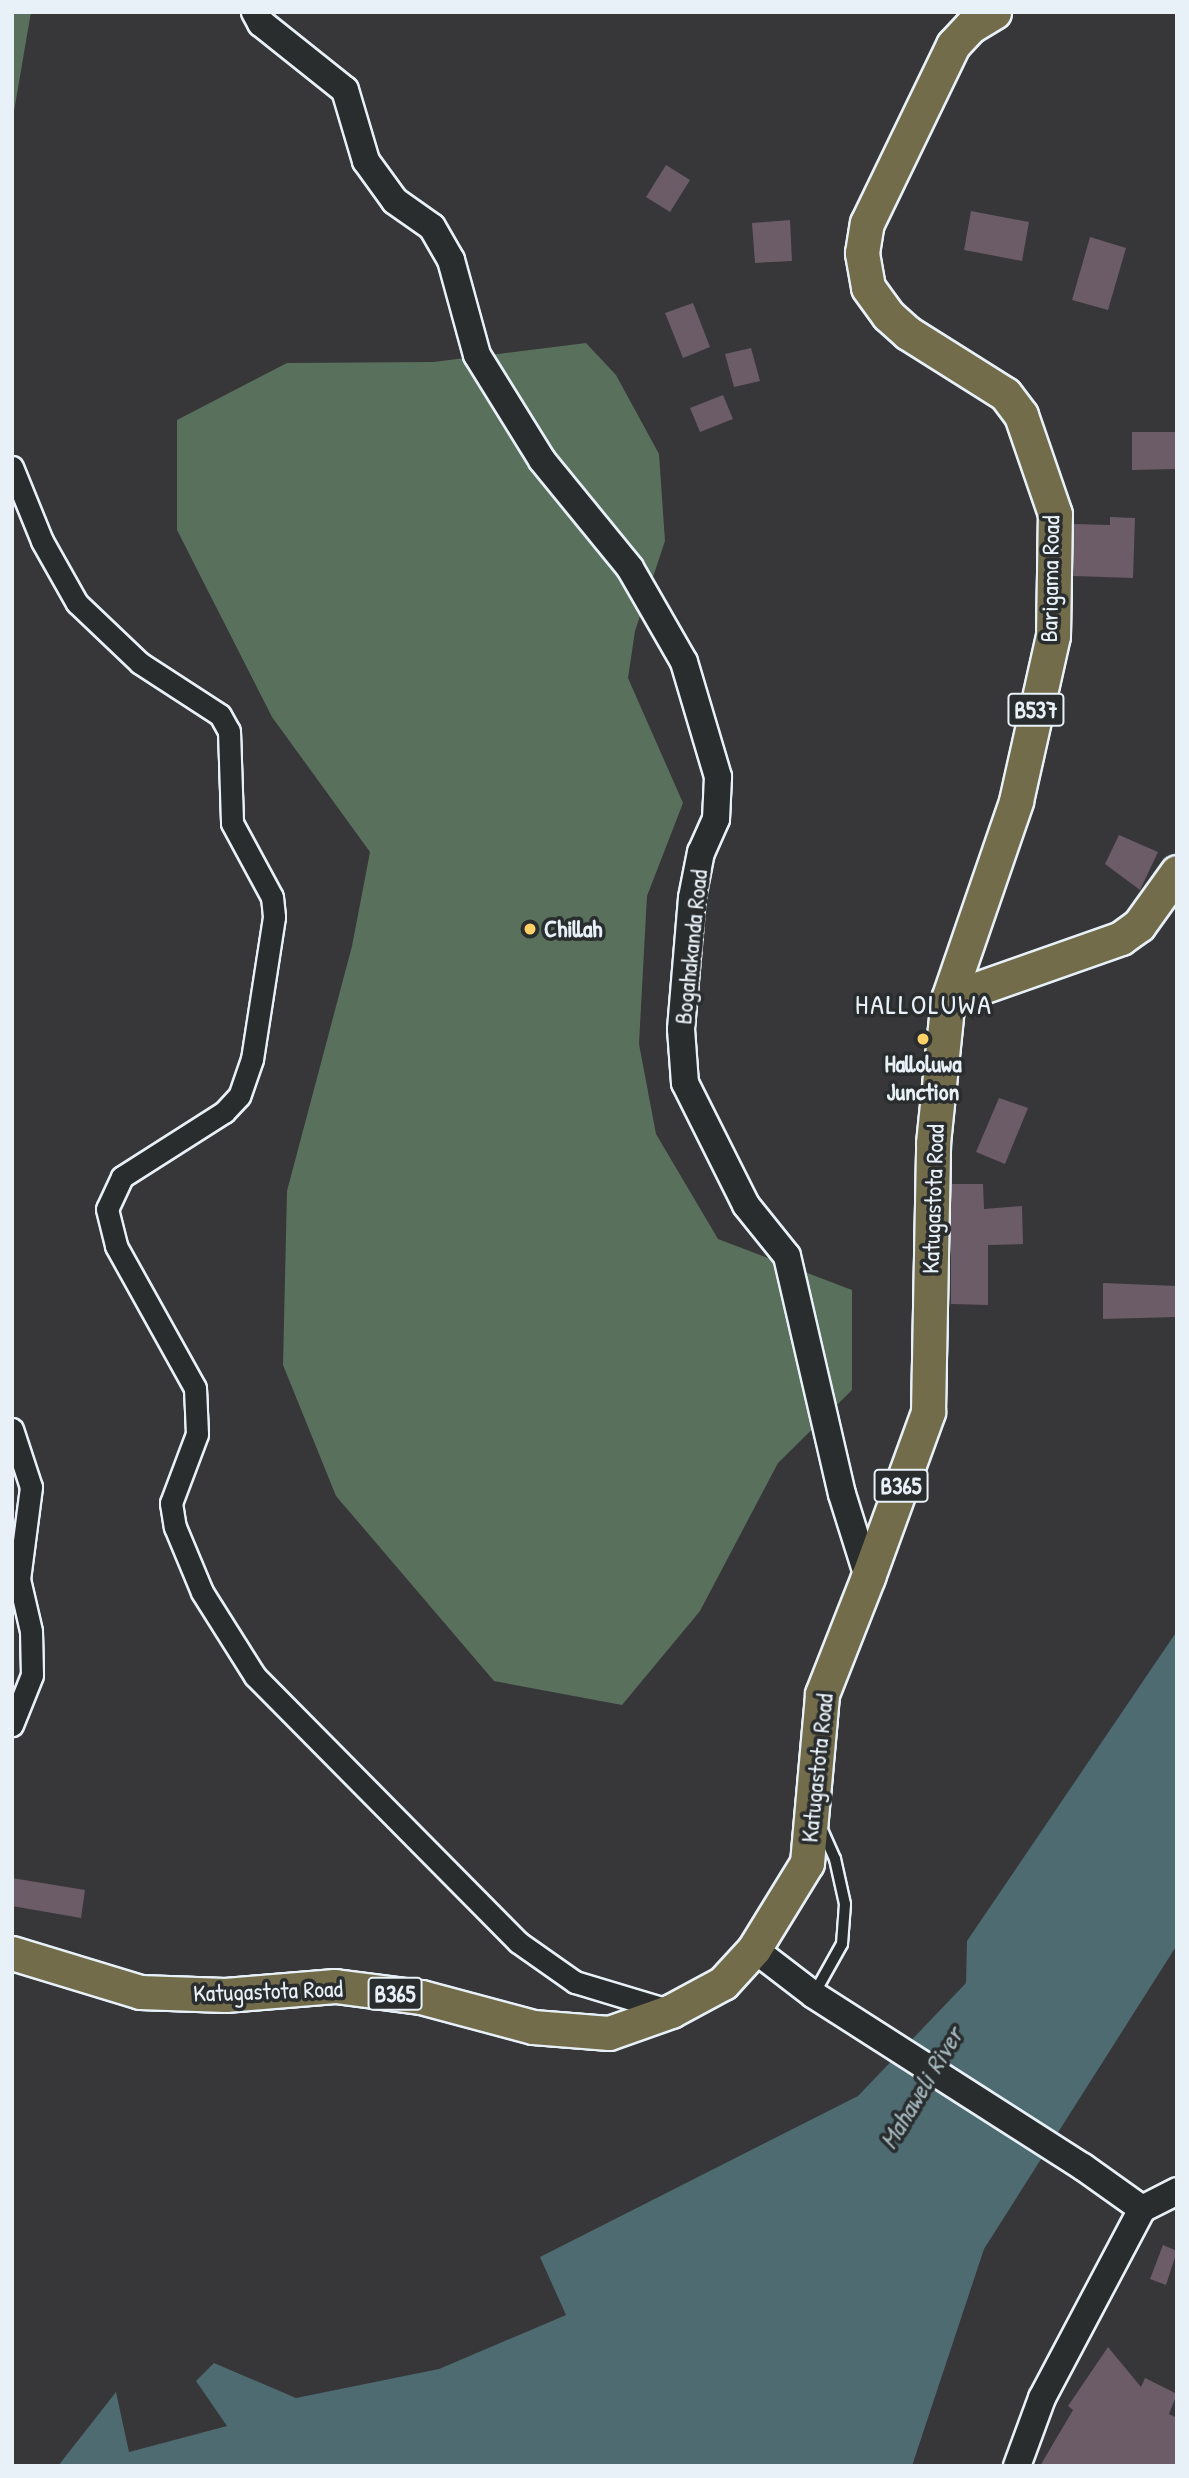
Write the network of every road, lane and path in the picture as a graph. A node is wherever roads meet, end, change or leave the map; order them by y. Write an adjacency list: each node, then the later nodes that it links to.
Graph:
1 (255, 12): 7 (street, Bogahakanda Road)
2 (994, 12): 5 (main road, Barigama Road / B537)
3 (12, 467): 13 (street)
4 (1177, 872): 5 (main road)
5 (948, 999): 7 (main road, Katugastota Road / B365)
6 (12, 1429): 8 (street)
7 (869, 1577): 9 (main road, Katugastota Road / B365)
8 (12, 1725)
9 (813, 1811): 10 (main road, Katugastota Road / B365); 12 (lane)
10 (754, 1949): 12 (street); 13 (main road, Katugastota Road / B365)
11 (12, 1953): 13 (main road, Katugastota Road / B365)
12 (822, 2000): 15 (street)
13 (671, 2011)
14 (1177, 2191): 15 (street)
15 (1142, 2209): 16 (street)
16 (1017, 2466)

